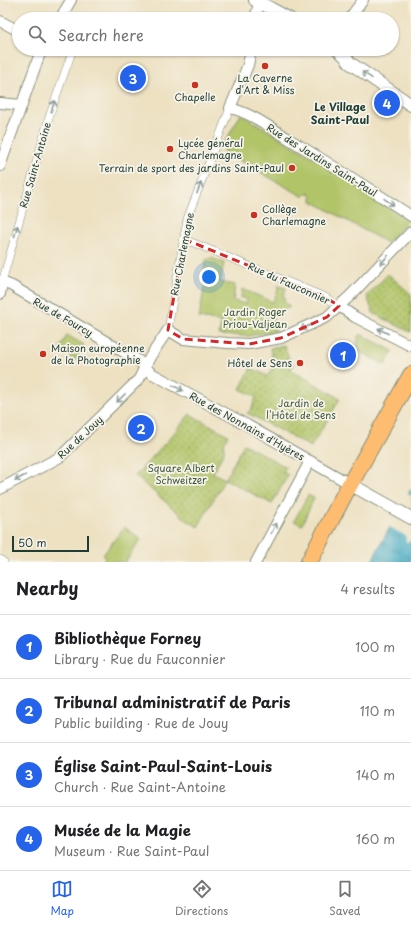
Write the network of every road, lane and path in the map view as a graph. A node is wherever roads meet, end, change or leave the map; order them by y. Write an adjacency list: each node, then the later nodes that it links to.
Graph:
1 (71, 0): 4 (street)
2 (363, 0): 7 (street)
3 (257, 1): 5 (street); 6 (street)
4 (64, 12)
5 (256, 12)
6 (277, 12)
7 (354, 12)
8 (0, 21): 9 (street)
9 (12, 27)
10 (40, 56): 15 (street)
11 (71, 56): 22 (street, Rue Saint-Antoine, one-way to 11)
12 (250, 56): 17 (street, Rue Charlemagne)
13 (345, 56): 16 (street, one-way to 13)
14 (0, 102): 15 (street)
15 (22, 105): 18 (street)
16 (411, 105)
17 (230, 108): 19 (street, Rue des Jardins Saint-Paul, one-way to 19); 21 (street, Rue Charlemagne, one-way to 17)
18 (0, 166)
19 (411, 216)
20 (411, 232): 24 (street, one-way to 24)
21 (184, 238): 24 (street, Rue du Fauconnier); 25 (street, Rue Charlemagne)
22 (1, 282): 23 (street); 27 (street, Rue de Fourcy)
23 (0, 294)
24 (339, 306): 25 (street, one-way to 25); 26 (street, Rue du Fauconnier, one-way to 24)
25 (168, 330): 27 (street, Rue Charlemagne)
26 (411, 346)
27 (146, 368): 29 (street, Rue des Nonnains d'Hyères, one-way to 29); 31 (street, Rue de Jouy, one-way to 31)
28 (411, 374): 30 (main road)
29 (310, 461): 30 (street, Rue des Nonnains d'Hyères); 35 (street, one-way to 29)
30 (350, 484): 32 (street); 36 (main road)
31 (0, 489)
32 (411, 518)
33 (0, 559): 34 (street)
34 (4, 562)
35 (256, 562)
36 (309, 562)

